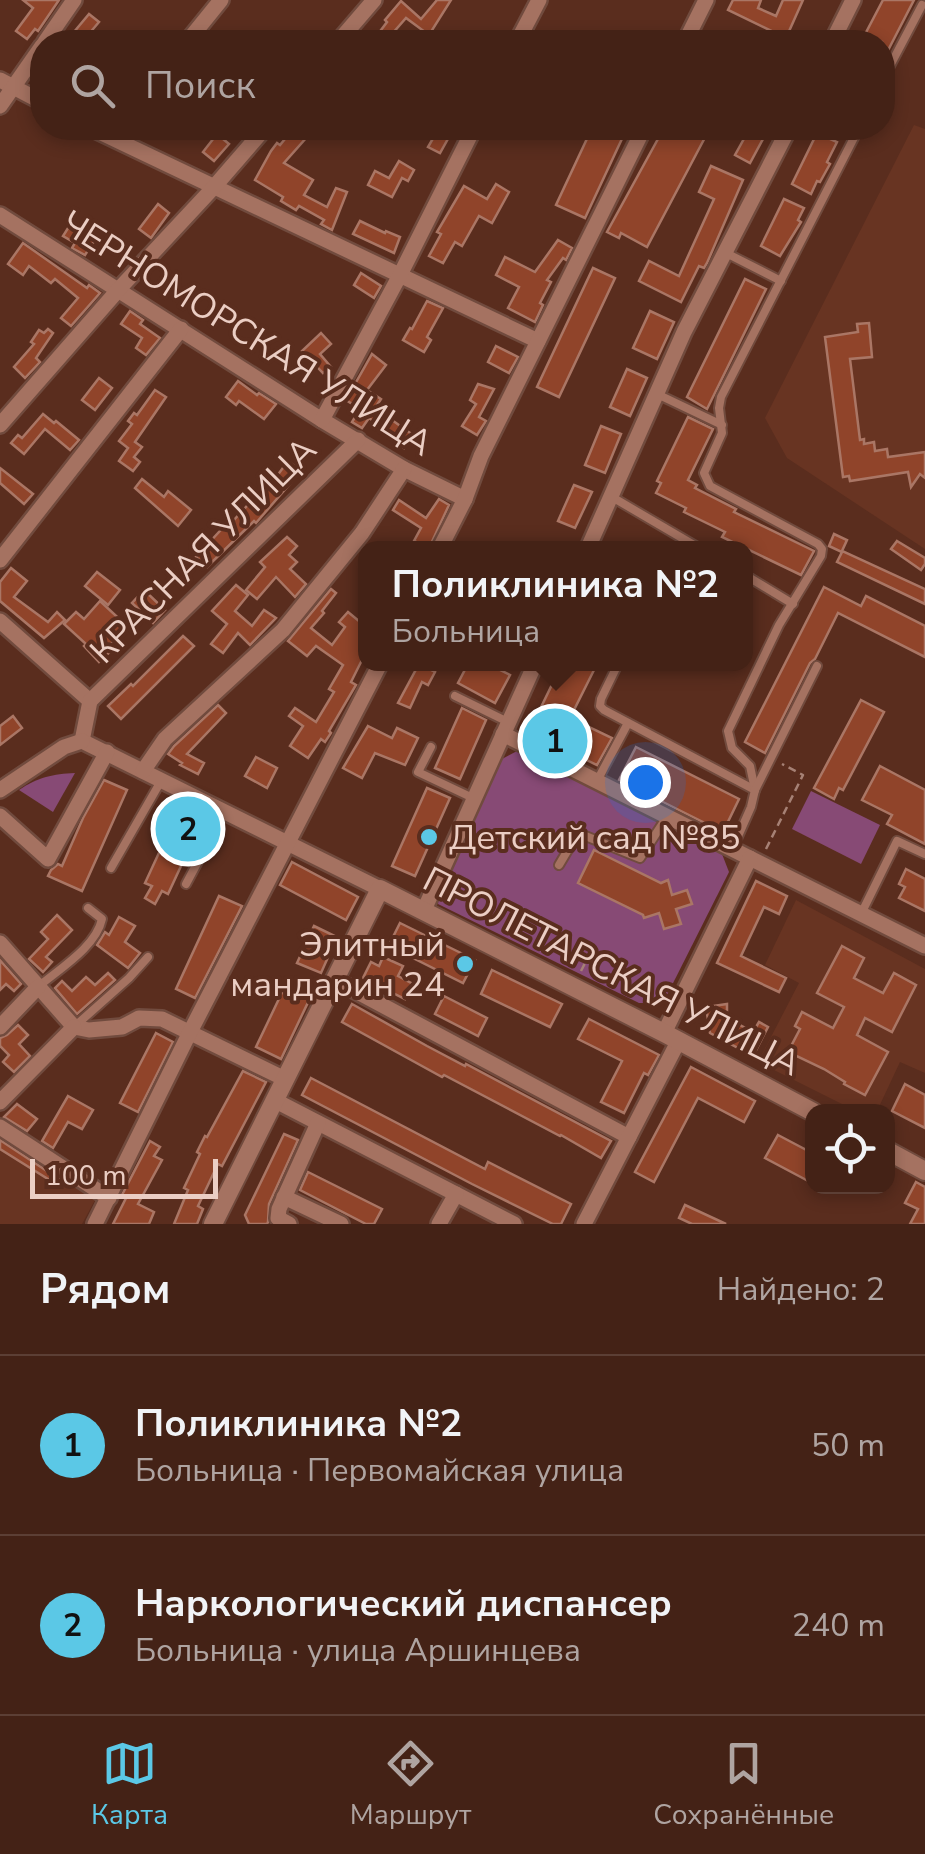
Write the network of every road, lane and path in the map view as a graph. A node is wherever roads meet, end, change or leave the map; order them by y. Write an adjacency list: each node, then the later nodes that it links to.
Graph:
1 (74, 0): 8 (street)
2 (221, 0): 9 (street)
3 (374, 0): 10 (street)
4 (539, 0): 11 (street)
5 (706, 0): 12 (street)
6 (853, 0): 13 (street)
7 (922, 4): 14 (lane)
8 (54, 30)
9 (197, 30)
10 (348, 30)
11 (523, 30)
12 (691, 30)
13 (838, 30)
14 (895, 56)
15 (30, 59): 16 (street)
16 (7, 84): 17 (street); 18 (street)
17 (30, 96)
18 (0, 106)
19 (128, 140): 25 (street)
20 (254, 140): 25 (street)
21 (468, 140): 28 (street)
22 (638, 140): 32 (street)
23 (783, 140): 27 (street)
24 (852, 140): 29 (lane)
25 (214, 187): 28 (street); 30 (street)
26 (0, 215): 30 (street, ЧЕРНОМОРСКАЯ УЛИЦА)
27 (726, 252): 29 (lane); 33 (street)
28 (400, 275): 32 (street); 34 (street)
29 (781, 281): 36 (lane)
30 (119, 289): 31 (street, ЧЕРНОМОРСКАЯ УЛИЦА); 35 (street)
31 (181, 330): 34 (street, ЧЕРНОМОРСКАЯ УЛИЦА); 44 (street)
32 (538, 341): 40 (street)
33 (657, 394): 36 (lane); 39 (street)
34 (322, 420): 37 (street, ЧЕРНОМОРСКАЯ УЛИЦА)
35 (0, 425)
36 (722, 425): 46 (lane)
37 (358, 440): 38 (street, ЧЕРНОМОРСКАЯ УЛИЦА); 53 (street, КРАСНАЯ УЛИЦА)
38 (404, 469): 40 (street, ЧЕРНОМОРСКАЯ УЛИЦА); 60 (street)
39 (612, 497): 42 (street); 43 (lane)
40 (465, 500): 41 (street)
41 (444, 541)
42 (591, 541)
43 (688, 541)
44 (0, 560)
45 (753, 580): 46 (lane)
46 (793, 604): 64 (lane)
47 (0, 620): 53 (street)
48 (817, 666): 59 (lane)
49 (376, 671): 69 (street)
50 (529, 671): 55 (street)
51 (614, 671): 54 (lane)
52 (454, 696): 55 (lane)
53 (90, 701): 56 (street)
54 (628, 722): 62 (lane); 64 (lane)
55 (506, 728): 62 (street); 65 (street)
56 (82, 741): 58 (street); 63 (street)
57 (431, 747): 65 (lane)
58 (106, 752): 60 (street); 67 (street)
59 (772, 758): 64 (lane); 72 (path)
60 (143, 770): 61 (street)
61 (161, 780): 66 (street); 74 (lane)
62 (597, 782): 68 (street)
63 (0, 790)
64 (755, 790): 70 (lane)
65 (475, 798): 78 (street)
66 (224, 811): 69 (street); 75 (lane)
67 (0, 816)
68 (666, 816): 70 (street); 73 (lane)
69 (288, 843): 76 (street); 89 (street)
70 (732, 850): 72 (street)
71 (925, 854): 79 (lane)
72 (758, 855): 79 (street); 90 (street)
73 (559, 865)
74 (111, 868)
75 (186, 884)
76 (380, 889): 78 (street, ПРОЛЕТАРСКАЯ УЛИЦА); 85 (street)
77 (88, 908): 86 (lane)
78 (424, 910): 90 (street, ПРОЛЕТАРСКАЯ УЛИЦА)
79 (861, 914): 81 (street)
80 (0, 943): 86 (street)
81 (925, 946)
82 (590, 953): 84 (path)
83 (148, 956): 88 (lane)
84 (581, 973)
85 (334, 980): 91 (street); 97 (street)
86 (38, 987): 87 (street); 88 (street)
87 (0, 1027)
88 (74, 1027): 89 (street); 93 (street)
89 (190, 1032): 91 (street); 102 (street)
90 (672, 1036): 94 (street, ПРОЛЕТАРСКАЯ УЛИЦА); 97 (street)
91 (285, 1079): 92 (street)
92 (274, 1100): 95 (street); 104 (street)
93 (0, 1102)
94 (805, 1108)
95 (318, 1123): 100 (street); 101 (street)
96 (0, 1127): 102 (street)
97 (628, 1137): 109 (street)
98 (895, 1155): 99 (street)
99 (925, 1171)
100 (456, 1194): 107 (street); 108 (street)
101 (284, 1197): 105 (street); 106 (street)
102 (109, 1198): 103 (street)
103 (95, 1224)
104 (213, 1224)
105 (290, 1224)
106 (341, 1224)
107 (440, 1224)
108 (514, 1224)
109 (584, 1224)

